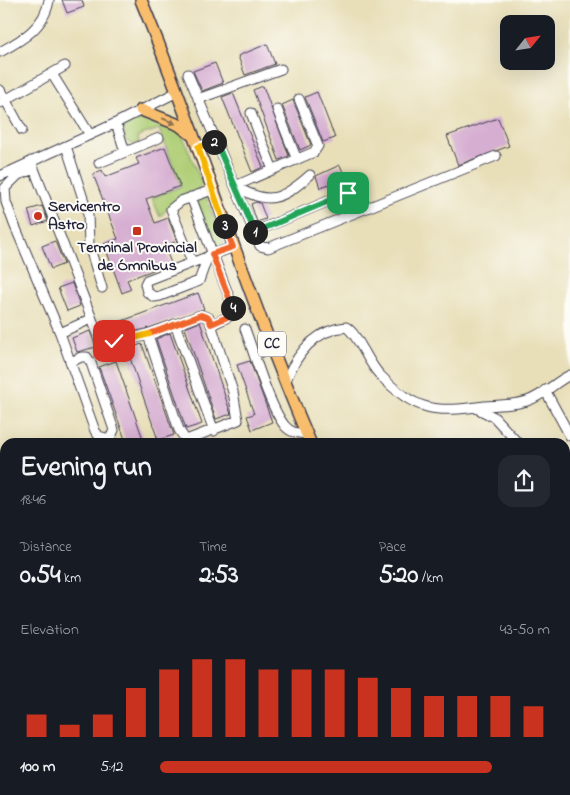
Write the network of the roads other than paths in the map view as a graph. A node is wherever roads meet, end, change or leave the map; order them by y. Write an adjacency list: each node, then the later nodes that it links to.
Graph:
1 (49, 0): 3 (street)
2 (141, 0): 9 (main road, CC)
3 (0, 52)
4 (65, 66): 6 (street)
5 (282, 69): 10 (street)
6 (52, 74): 12 (street); 18 (street)
7 (188, 74): 10 (street)
8 (0, 90): 12 (street)
9 (177, 92): 14 (street); 20 (main road, CC)
10 (198, 98): 21 (street)
11 (299, 99): 25 (street)
12 (2, 102): 17 (street)
13 (277, 109): 25 (street)
14 (141, 110): 16 (street); 20 (main road, one-way to 20)
15 (251, 113): 28 (street)
16 (116, 123): 18 (street); 23 (street)
17 (22, 130)
18 (90, 135): 22 (street)
19 (159, 138): 23 (street)
20 (195, 142): 21 (street); 32 (main road, CC)
21 (216, 142): 31 (street)
22 (66, 146): 27 (street); 39 (street)
23 (125, 152): 26 (street)
24 (496, 156): 35 (street)
25 (298, 160): 28 (street)
26 (99, 164)
27 (33, 165): 30 (street); 40 (street); 44 (street)
28 (273, 170): 31 (street)
29 (310, 175): 31 (street)
30 (0, 176)
31 (234, 186): 35 (street)
32 (212, 190): 34 (street); 36 (main road, CC)
33 (348, 193): 35 (street)
34 (191, 197): 37 (street); 38 (street)
35 (254, 232)
36 (233, 247): 37 (street); 46 (main road, CC)
37 (210, 255): 38 (street); 38 (street); 42 (street)
38 (192, 262)
39 (102, 288)
40 (91, 319): 44 (street); 45 (street)
41 (175, 324): 42 (street); 45 (street); 53 (street)
42 (211, 324): 53 (street)
43 (245, 329): 47 (street)
44 (60, 333): 48 (street)
45 (148, 335): 57 (street)
46 (272, 347): 47 (street); 50 (main road, CC)
47 (254, 355): 59 (street)
48 (71, 362): 55 (street); 56 (street)
49 (570, 375): 51 (street)
50 (286, 380): 52 (street); 59 (main road, CC)
51 (545, 390): 52 (street); 54 (street)
52 (476, 408): 60 (street)
53 (214, 431): 58 (street)
54 (570, 436)
55 (106, 438)
56 (110, 438)
57 (186, 438)
58 (192, 438)
59 (308, 438)
60 (512, 438)

